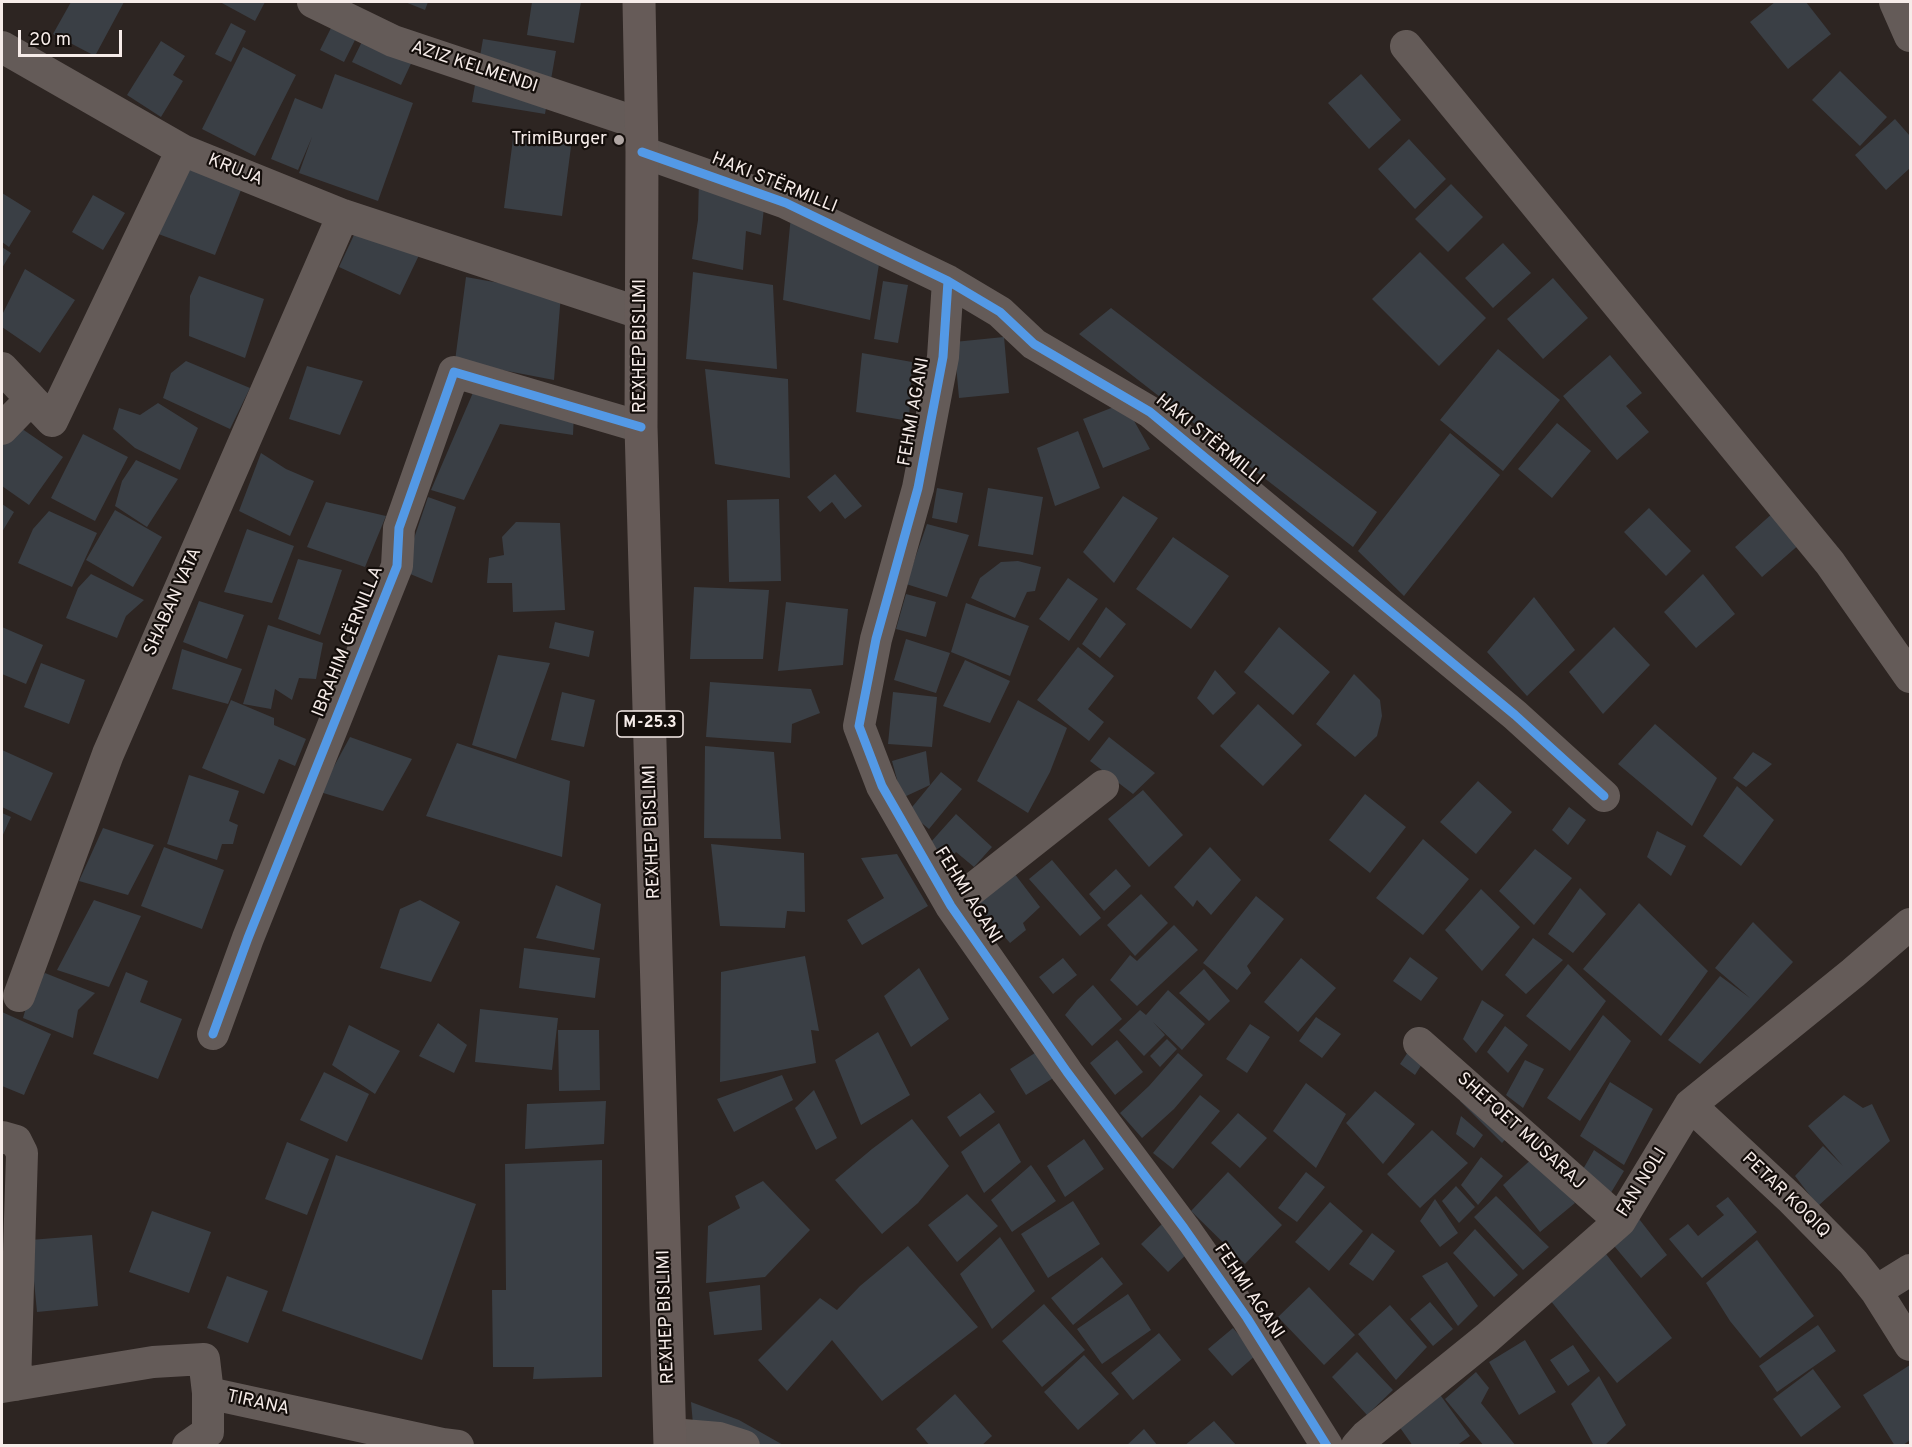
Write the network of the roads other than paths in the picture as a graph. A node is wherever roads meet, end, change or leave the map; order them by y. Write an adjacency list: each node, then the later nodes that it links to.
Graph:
1 (313, 2): 7 (street, AZIZ KELMENDI)
2 (639, 2): 7 (main road, REXHEP BISLIMI / M-25.3)
3 (1895, 2): 4 (street)
4 (1911, 36)
5 (1406, 46): 16 (street)
6 (2, 47): 8 (street, KRUJA)
7 (642, 138): 10 (street, HAKI STËRMILLI); 11 (main road, REXHEP BISLIMI / M-25.3)
8 (182, 150): 9 (street, KRUJA); 13 (street)
9 (343, 215): 11 (street, KRUJA); 21 (street, SHABAN VATA)
10 (948, 281): 18 (street, HAKI STËRMILLI); 19 (street, FEHMI AGANI)
11 (640, 312): 14 (main road, REXHEP BISLIMI / M-25.3)
12 (2, 368): 13 (street)
13 (31, 399): 15 (street)
14 (641, 427): 22 (street, IBRAHIM CËRNILLA); 32 (main road, REXHEP BISLIMI / M-25.3)
15 (2, 429)
16 (1911, 677)
17 (1103, 786): 19 (street, FEHMI AGANI)
18 (1604, 796)
19 (951, 906): 37 (street, FEHMI AGANI)
20 (1911, 924): 24 (street, FAN NOLI)
21 (19, 996)
22 (213, 1034)
23 (1419, 1043): 26 (street, SHEFQET MUSARAJ)
24 (1690, 1105): 26 (street, FAN NOLI); 28 (street, PETAR KOQIQ)
25 (2, 1137): 30 (street, TIRANA)
26 (1620, 1221): 33 (street, FAN NOLI)
27 (1911, 1270): 28 (street)
28 (1876, 1291): 29 (street, PETAR KOQIQ)
29 (1911, 1345)
30 (8, 1386): 31 (street, TIRANA)
31 (208, 1393): 34 (street); 35 (street, TIRANA)
32 (670, 1440): 36 (street)
33 (1367, 1442)
34 (188, 1446)
35 (458, 1446)
36 (744, 1446)
37 (1327, 1446)

